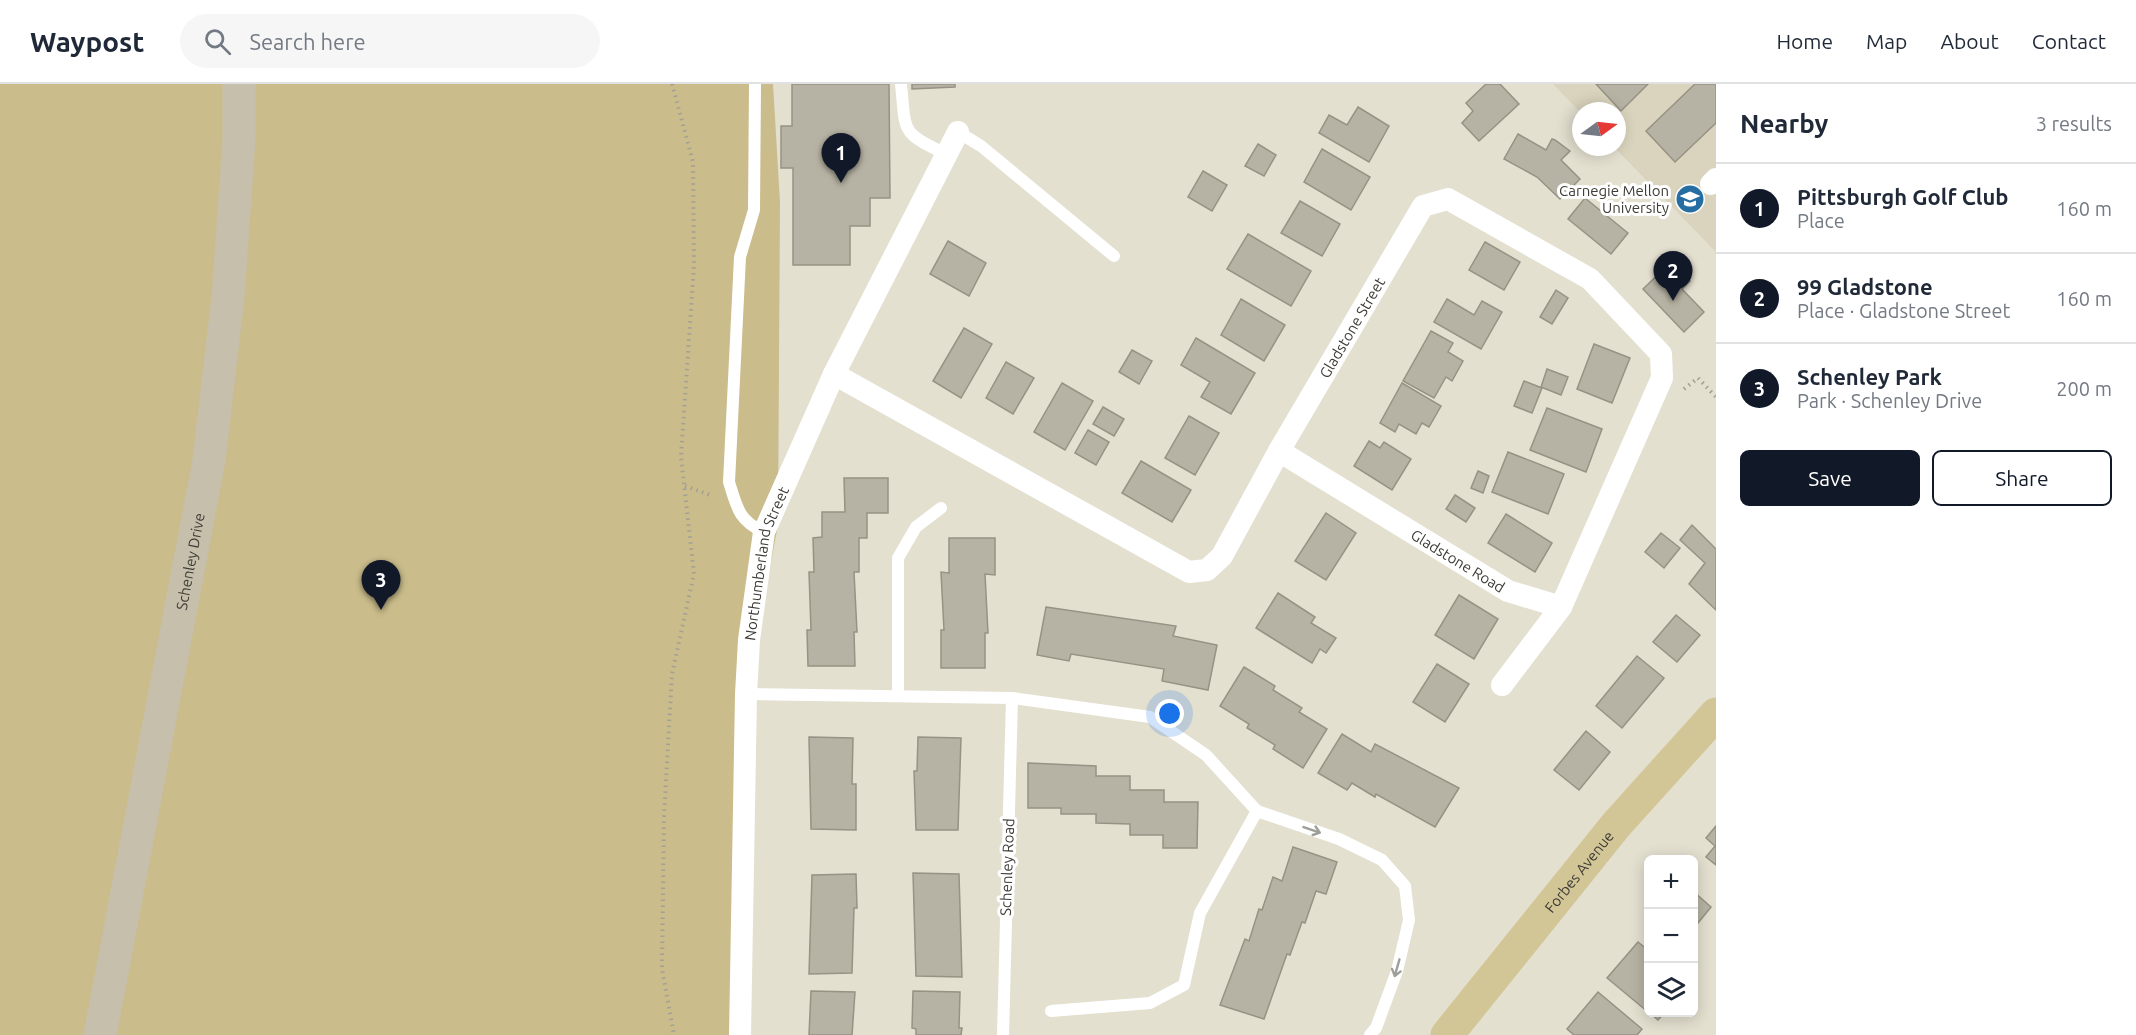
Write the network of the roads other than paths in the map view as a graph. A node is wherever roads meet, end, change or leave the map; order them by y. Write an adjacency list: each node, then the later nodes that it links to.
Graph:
1 (240, 84): 19 (street, Schenley Drive)
2 (755, 84): 10 (lane)
3 (901, 84): 5 (lane)
4 (958, 132): 5 (street, Northumberland Street); 6 (lane)
5 (946, 154): 7 (street, Northumberland Street)
6 (1114, 256)
7 (834, 374): 8 (street, Gladstone Street); 10 (street, Northumberland Street)
8 (1279, 451): 11 (street, Gladstone Road); 11 (street, Gladstone Street)
9 (941, 508): 14 (lane)
10 (764, 532): 13 (street, Northumberland Street)
11 (1561, 607): 12 (street)
12 (1502, 685)
13 (746, 694): 14 (lane); 20 (street, Northumberland Street)
14 (898, 695): 15 (lane)
15 (1012, 698): 17 (lane); 21 (lane, Schenley Road)
16 (1716, 714): 23 (main road, Forbes Avenue)
17 (1257, 811): 18 (lane); 22 (lane, one-way to 22)
18 (1052, 1011)
19 (100, 1035)
20 (740, 1035)
21 (1003, 1035)
22 (1370, 1035)
23 (1447, 1035)

